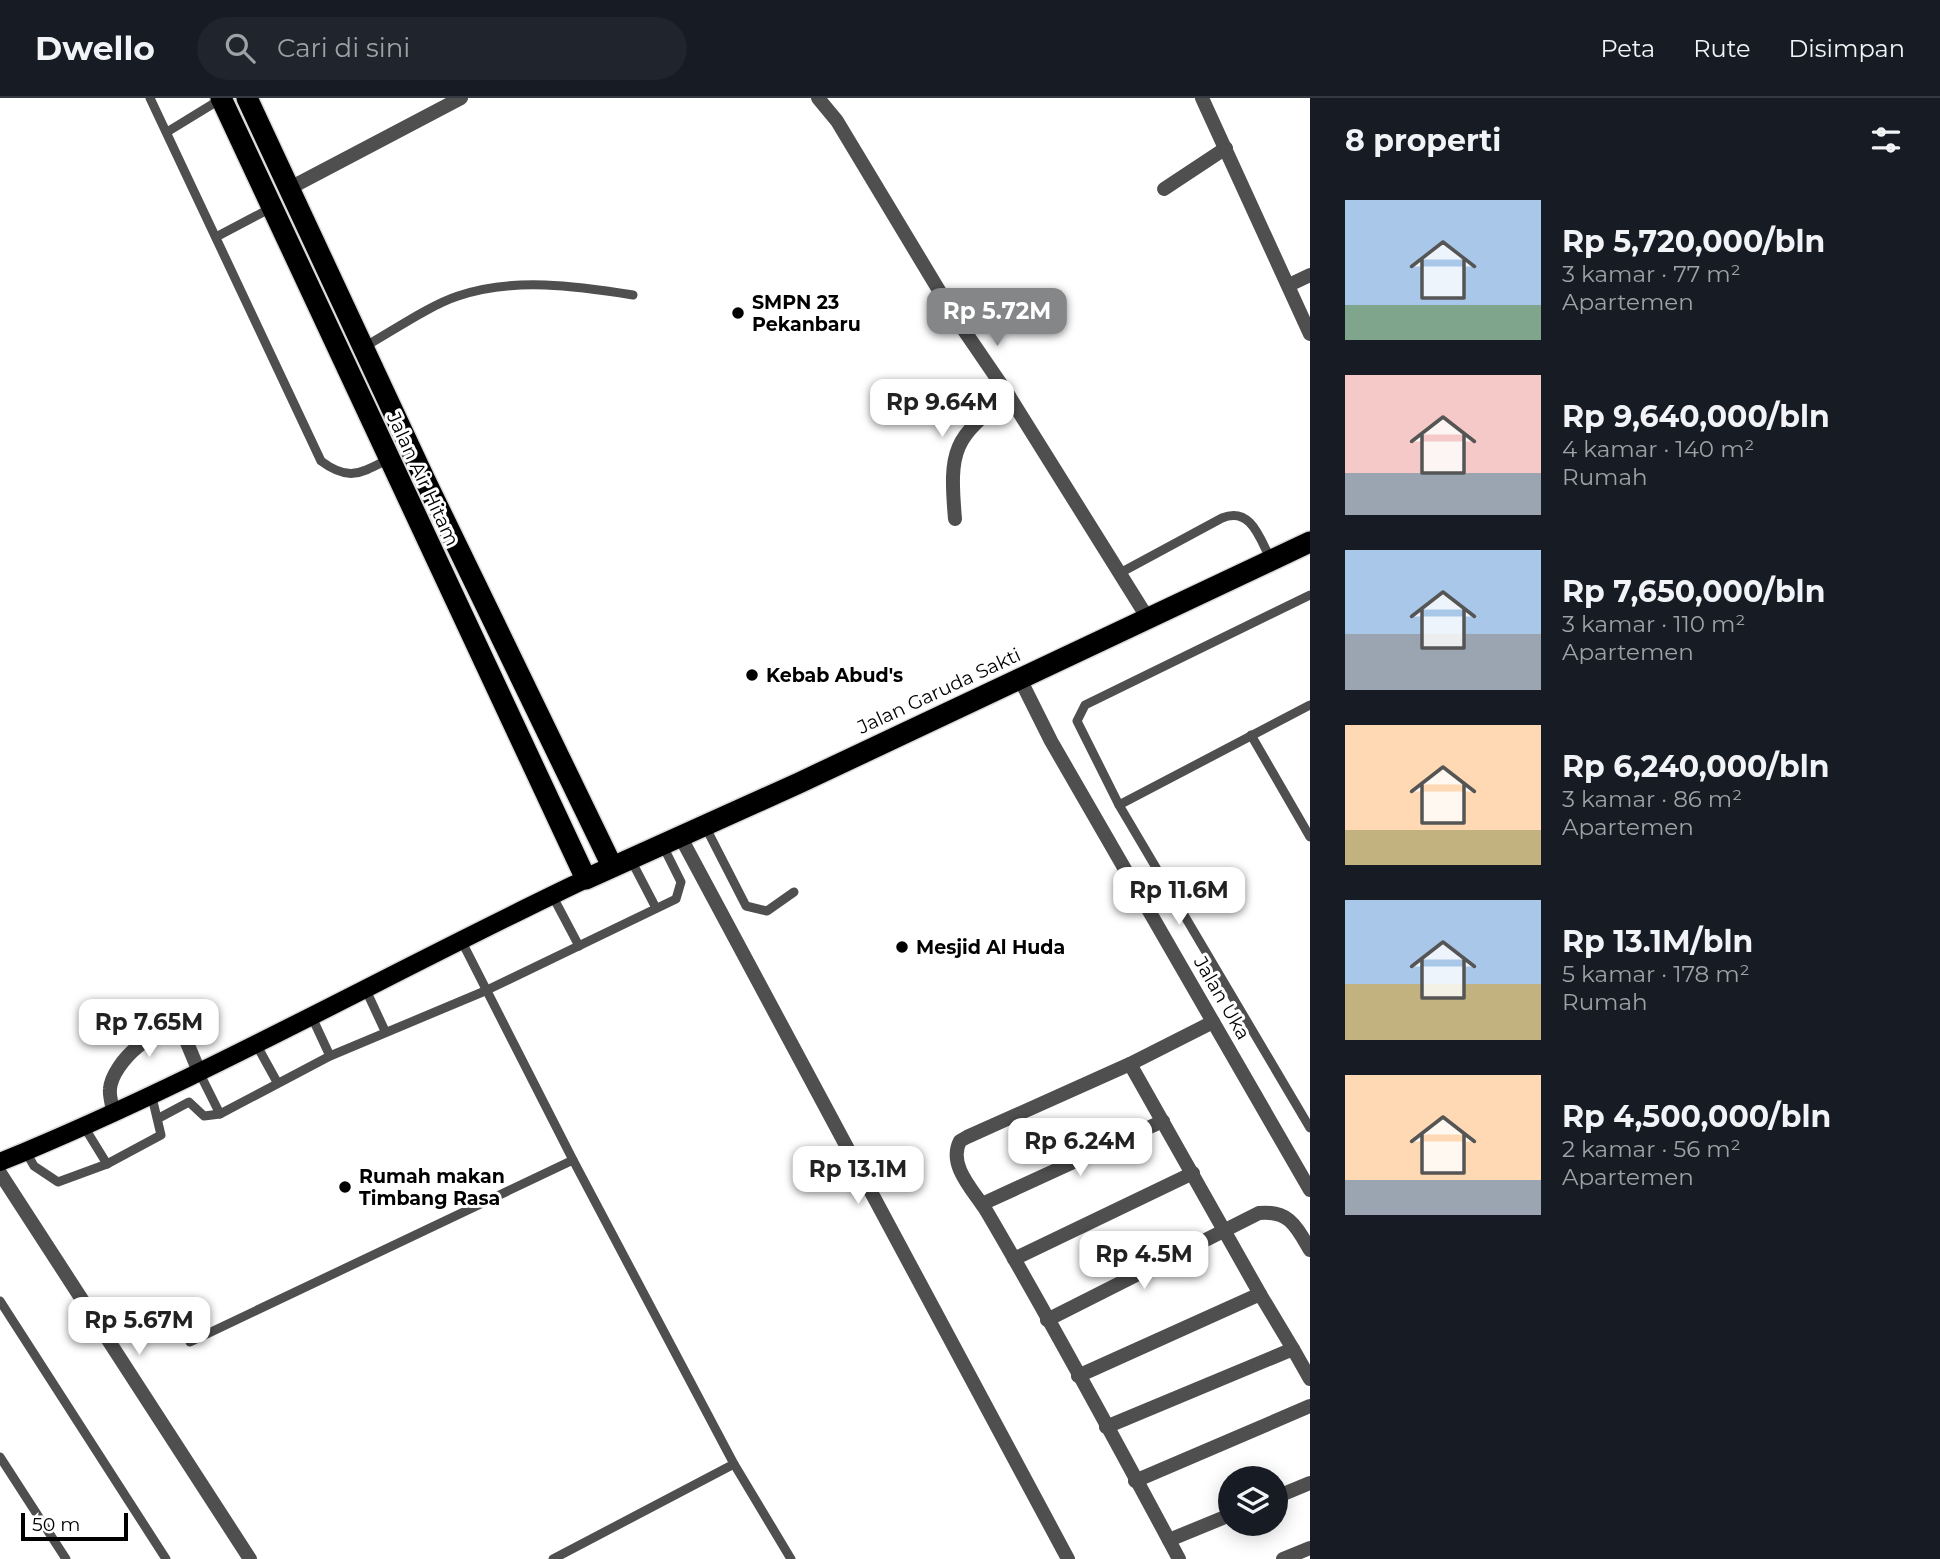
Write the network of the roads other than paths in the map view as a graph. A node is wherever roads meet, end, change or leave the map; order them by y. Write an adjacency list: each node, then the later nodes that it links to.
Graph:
1 (149, 98): 7 (lane)
2 (221, 98): 7 (lane); 11 (highway, Jalan Air Hitam)
3 (247, 98): 9 (highway, Jalan Air Hitam)
4 (461, 98): 9 (street)
5 (818, 98): 18 (street)
6 (1202, 98): 8 (street)
7 (167, 132): 12 (lane)
8 (1226, 148): 10 (street); 14 (street)
9 (288, 189): 17 (highway, Jalan Air Hitam)
10 (1164, 189)
11 (271, 208): 12 (lane); 19 (highway, Jalan Air Hitam)
12 (216, 237): 19 (lane)
13 (1310, 275): 14 (street)
14 (1289, 285): 16 (street)
15 (633, 295): 17 (lane)
16 (1310, 334)
17 (364, 347): 33 (highway, Jalan Air Hitam)
18 (1009, 396): 20 (street); 23 (street)
19 (388, 459): 34 (highway, Jalan Air Hitam)
20 (955, 519)
21 (1310, 542): 22 (highway, Jalan Garuda Sakti)
22 (1272, 560): 23 (lane); 25 (highway, Jalan Garuda Sakti)
23 (1120, 573): 25 (street)
24 (1310, 595): 29 (lane)
25 (1147, 617): 26 (highway, Jalan Garuda Sakti)
26 (1020, 679): 30 (highway, Jalan Garuda Sakti); 43 (street, Jalan Uka)
27 (1310, 705): 28 (lane)
28 (1251, 735): 29 (lane); 31 (lane)
29 (1119, 805): 56 (lane)
30 (705, 826): 32 (highway, Jalan Garuda Sakti); 35 (lane)
31 (1310, 837)
32 (671, 840): 33 (highway, Jalan Garuda Sakti); 37 (lane); 90 (street)
33 (621, 862): 34 (highway, Jalan Garuda Sakti); 37 (lane)
34 (586, 879): 36 (main road)
35 (794, 891)
36 (552, 895): 38 (main road); 39 (lane)
37 (656, 908): 39 (lane)
38 (460, 938): 40 (main road); 41 (lane)
39 (579, 946): 41 (lane)
40 (365, 987): 42 (main road); 44 (lane)
41 (485, 991): 44 (lane); 58 (lane)
42 (311, 1015): 45 (main road); 46 (lane)
43 (1213, 1022): 47 (street); 63 (street, Jalan Uka)
44 (385, 1031): 46 (lane)
45 (256, 1044): 48 (main road); 49 (lane)
46 (330, 1056): 49 (lane)
47 (1130, 1065): 54 (street); 64 (street)
48 (200, 1074): 50 (main road); 51 (street); 52 (lane)
49 (277, 1082): 52 (lane)
50 (151, 1093): 51 (main road); 53 (lane)
51 (113, 1111): 55 (main road)
52 (220, 1114): 53 (lane)
53 (159, 1118): 60 (lane)
54 (1163, 1121): 62 (street); 64 (street)
55 (83, 1125): 57 (main road); 60 (lane)
56 (1310, 1128)
57 (26, 1152): 59 (main road); 60 (lane)
58 (573, 1160): 71 (lane); 78 (lane)
59 (0, 1162)
60 (107, 1164)
61 (0, 1173): 87 (street)
62 (1193, 1173): 65 (street); 67 (street)
63 (1310, 1190)
64 (982, 1204): 67 (street)
65 (1225, 1230): 66 (street); 68 (street); 70 (street)
66 (1310, 1250)
67 (1014, 1259): 70 (street)
68 (1260, 1294): 72 (street); 73 (street)
69 (0, 1301): 86 (lane)
70 (1047, 1320): 73 (street)
71 (190, 1342)
72 (1293, 1349): 74 (street); 76 (street)
73 (1078, 1376): 76 (street)
74 (1310, 1379)
75 (1310, 1406): 79 (street)
76 (1106, 1427): 79 (street)
77 (0, 1457): 85 (lane)
78 (734, 1464): 88 (lane); 89 (lane)
79 (1135, 1481): 83 (street)
80 (1310, 1483): 81 (street)
81 (1288, 1492)
82 (1218, 1520): 83 (street)
83 (1169, 1540): 91 (street)
84 (1310, 1548): 92 (street)
85 (66, 1559)
86 (166, 1559)
87 (250, 1559)
88 (553, 1559)
89 (791, 1559)
90 (1068, 1559)
91 (1179, 1559)
92 (1283, 1559)

